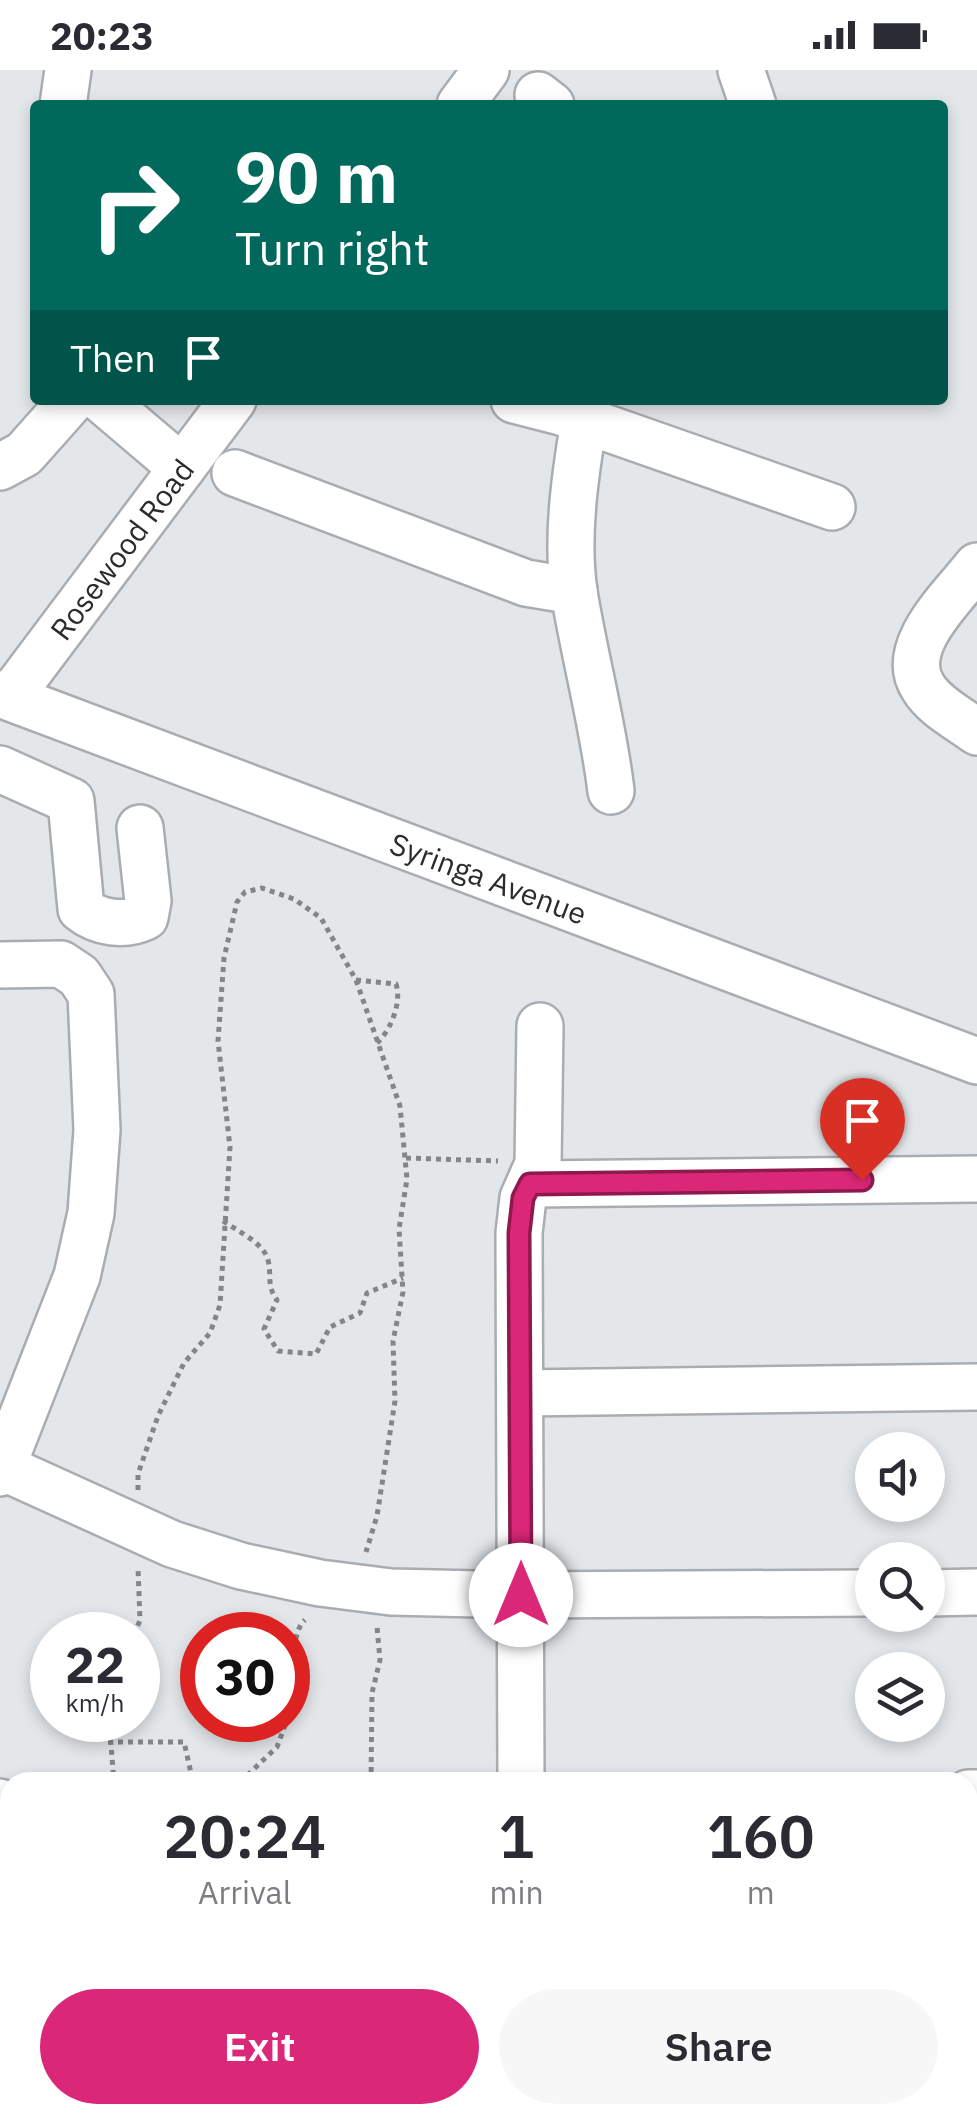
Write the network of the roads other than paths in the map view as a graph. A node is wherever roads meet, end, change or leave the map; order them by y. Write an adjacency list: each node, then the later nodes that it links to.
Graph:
1 (68, 70): 4 (street)
2 (486, 70): 5 (street)
3 (741, 70): 6 (street)
4 (64, 100)
5 (464, 100)
6 (751, 100)
7 (68, 405): 12 (street)
8 (108, 405): 13 (street)
9 (229, 405): 13 (street, Rosewood Road)
10 (539, 405): 11 (street)
11 (570, 411): 15 (street); 17 (street)
12 (0, 467)
13 (182, 468): 18 (street, Rosewood Road)
14 (235, 474): 17 (street)
15 (832, 507)
16 (977, 566): 19 (street)
17 (574, 591): 21 (street)
18 (5, 696): 27 (street, Syringa Avenue)
19 (977, 732)
20 (0, 770): 23 (street)
21 (611, 791)
22 (140, 828): 23 (street)
23 (93, 919): 25 (street)
24 (0, 964): 25 (street)
25 (70, 968): 32 (street)
26 (540, 1026): 29 (street)
27 (977, 1062)
28 (977, 1178): 29 (street)
29 (530, 1184): 31 (street)
30 (977, 1387): 31 (street)
31 (522, 1393): 36 (street)
32 (1, 1469): 36 (street)
33 (977, 1592): 35 (street)
34 (855, 1593): 36 (street)
35 (945, 1593)
36 (521, 1595): 37 (street)
37 (521, 1772)

